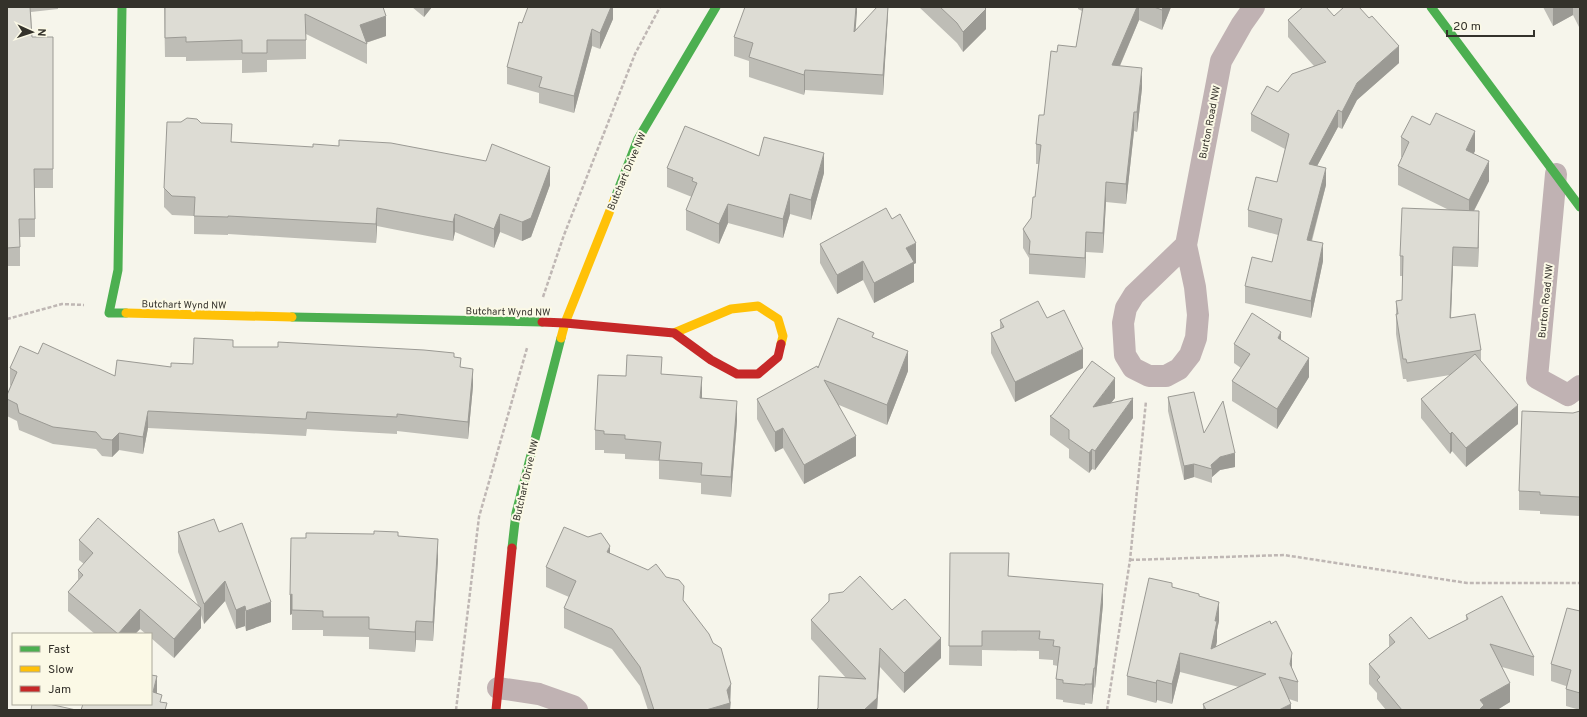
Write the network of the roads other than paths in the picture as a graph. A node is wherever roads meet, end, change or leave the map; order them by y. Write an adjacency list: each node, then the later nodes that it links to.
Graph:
1 (122, 7): 8 (street, Butchart Wynd NW)
2 (716, 7): 8 (street, Butchart Drive NW)
3 (1254, 7): 7 (street, Burton Road NW)
4 (1431, 7): 5 (street)
5 (1556, 174): 6 (street); 10 (street, Burton Road NW)
6 (1580, 207)
7 (1186, 245): 7 (street, Burton Road NW)
8 (565, 323): 9 (street); 11 (street, Butchart Drive NW)
9 (674, 333): 9 (street)
10 (1580, 386)
11 (498, 688): 12 (street, Butchart Drive NW); 13 (street)
12 (496, 710)
13 (576, 710)

